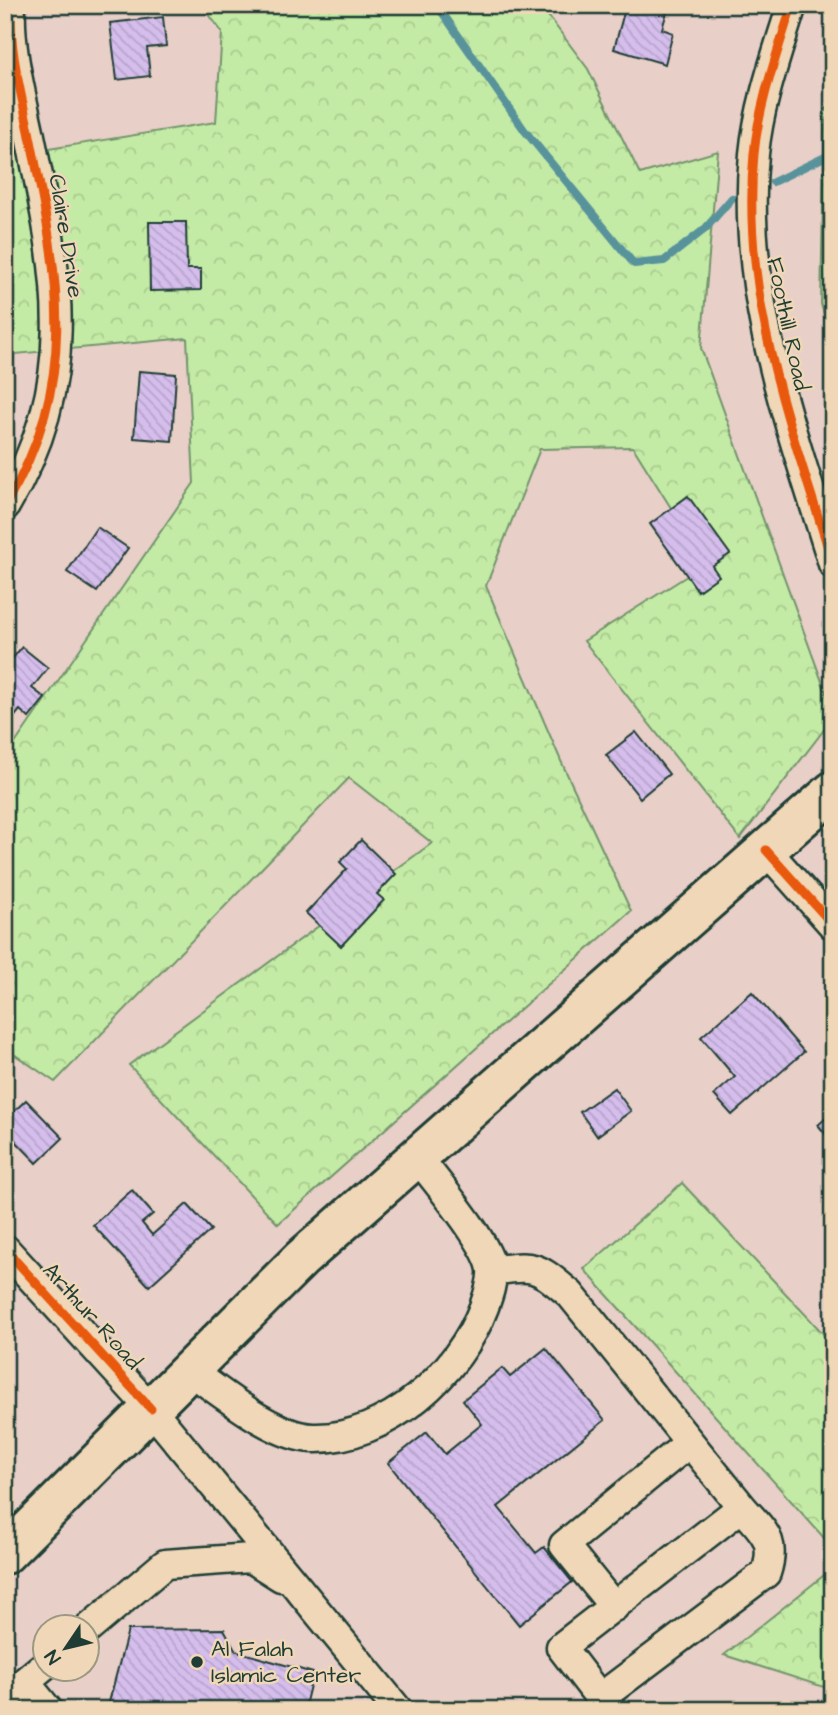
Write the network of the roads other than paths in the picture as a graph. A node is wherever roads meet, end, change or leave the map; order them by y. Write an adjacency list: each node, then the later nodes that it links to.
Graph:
1 (12, 5): 3 (street, Claire Drive)
2 (792, 5): 4 (street, Foothill Road)
3 (5, 506)
4 (833, 564)
5 (833, 791): 6 (highway)
6 (766, 850): 7 (street); 8 (highway)
7 (833, 925)
8 (417, 1156): 10 (street); 11 (highway)
9 (5, 1249): 12 (street, Arthur Road)
10 (492, 1271): 11 (street); 13 (street)
11 (189, 1370): 12 (highway)
12 (151, 1409): 15 (highway); 16 (street, Arthur Road)
13 (689, 1443): 14 (street); 17 (street)
14 (742, 1507): 17 (street); 17 (street)
15 (5, 1554)
16 (301, 1590): 18 (street); 21 (street, Arthur Road)
17 (614, 1607)
18 (102, 1617)
19 (25, 1681): 20 (street)
20 (48, 1710)
21 (398, 1710)

